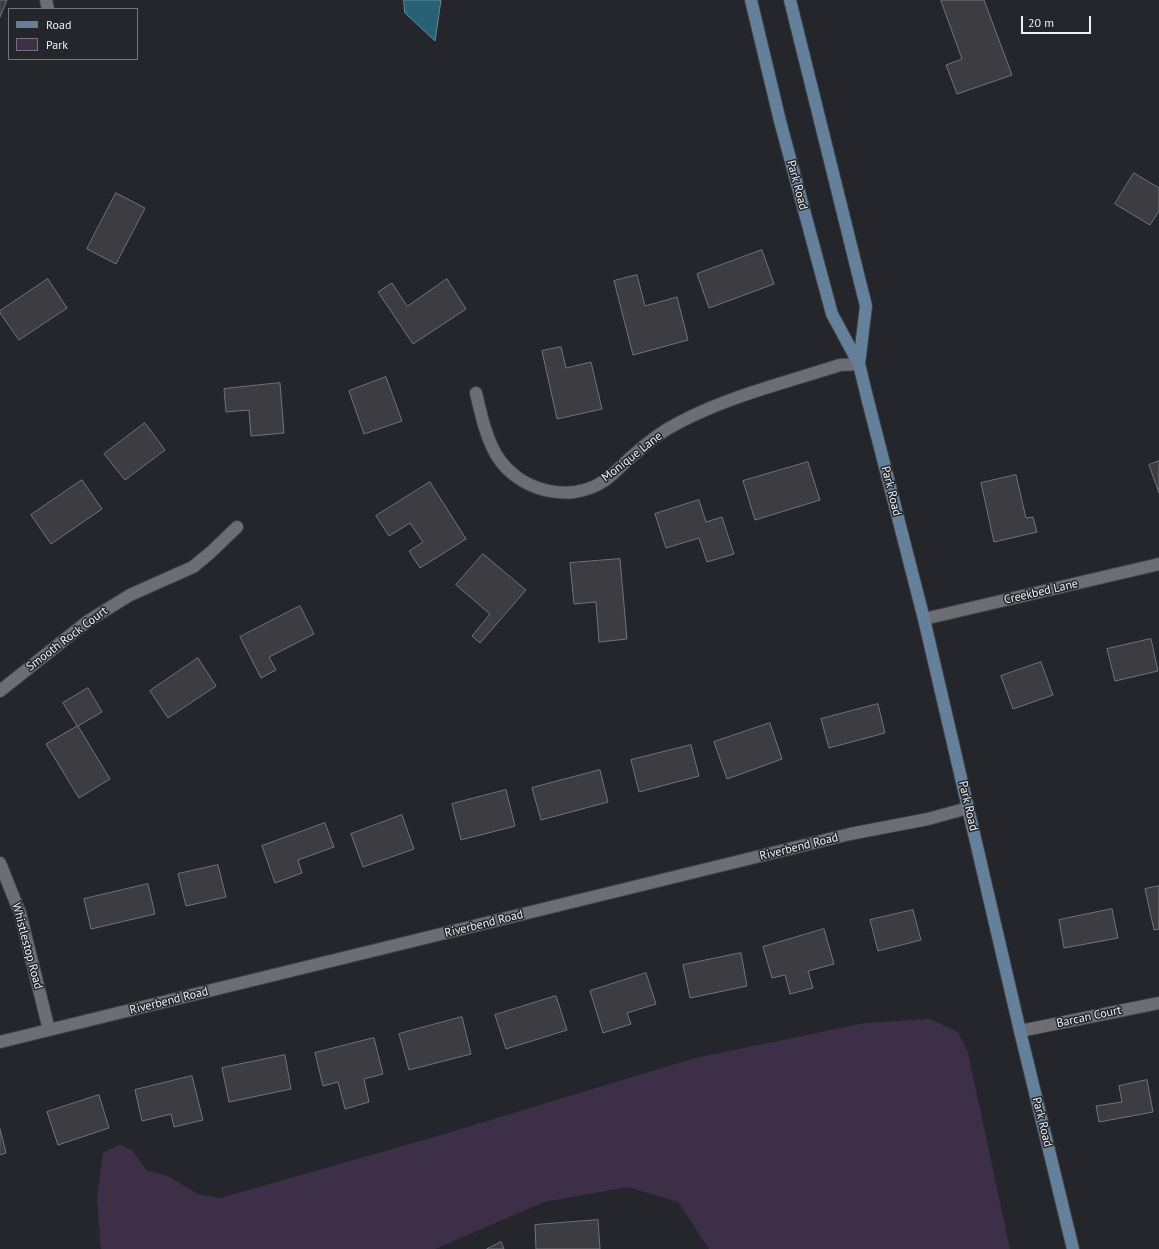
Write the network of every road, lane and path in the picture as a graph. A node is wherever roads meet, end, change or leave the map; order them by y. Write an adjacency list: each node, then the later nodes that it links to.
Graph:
1 (751, 0): 3 (main road, Park Road)
2 (790, 0): 3 (main road, Park Road)
3 (859, 364): 4 (street, Monique Lane); 7 (main road, Park Road)
4 (476, 393)
5 (237, 527): 8 (street, Smooth Rock Court)
6 (1159, 564): 7 (street, Creekbed Lane)
7 (924, 619): 9 (main road, Park Road)
8 (0, 691)
9 (968, 808): 12 (street, Riverbend Road); 13 (main road, Park Road)
10 (0, 863): 12 (street, Whistlestop Road)
11 (1159, 1003): 13 (street, Barcan Court)
12 (49, 1030): 14 (street, Riverbend Road)
13 (1020, 1031): 15 (main road, Park Road)
14 (0, 1042)
15 (1073, 1249)

